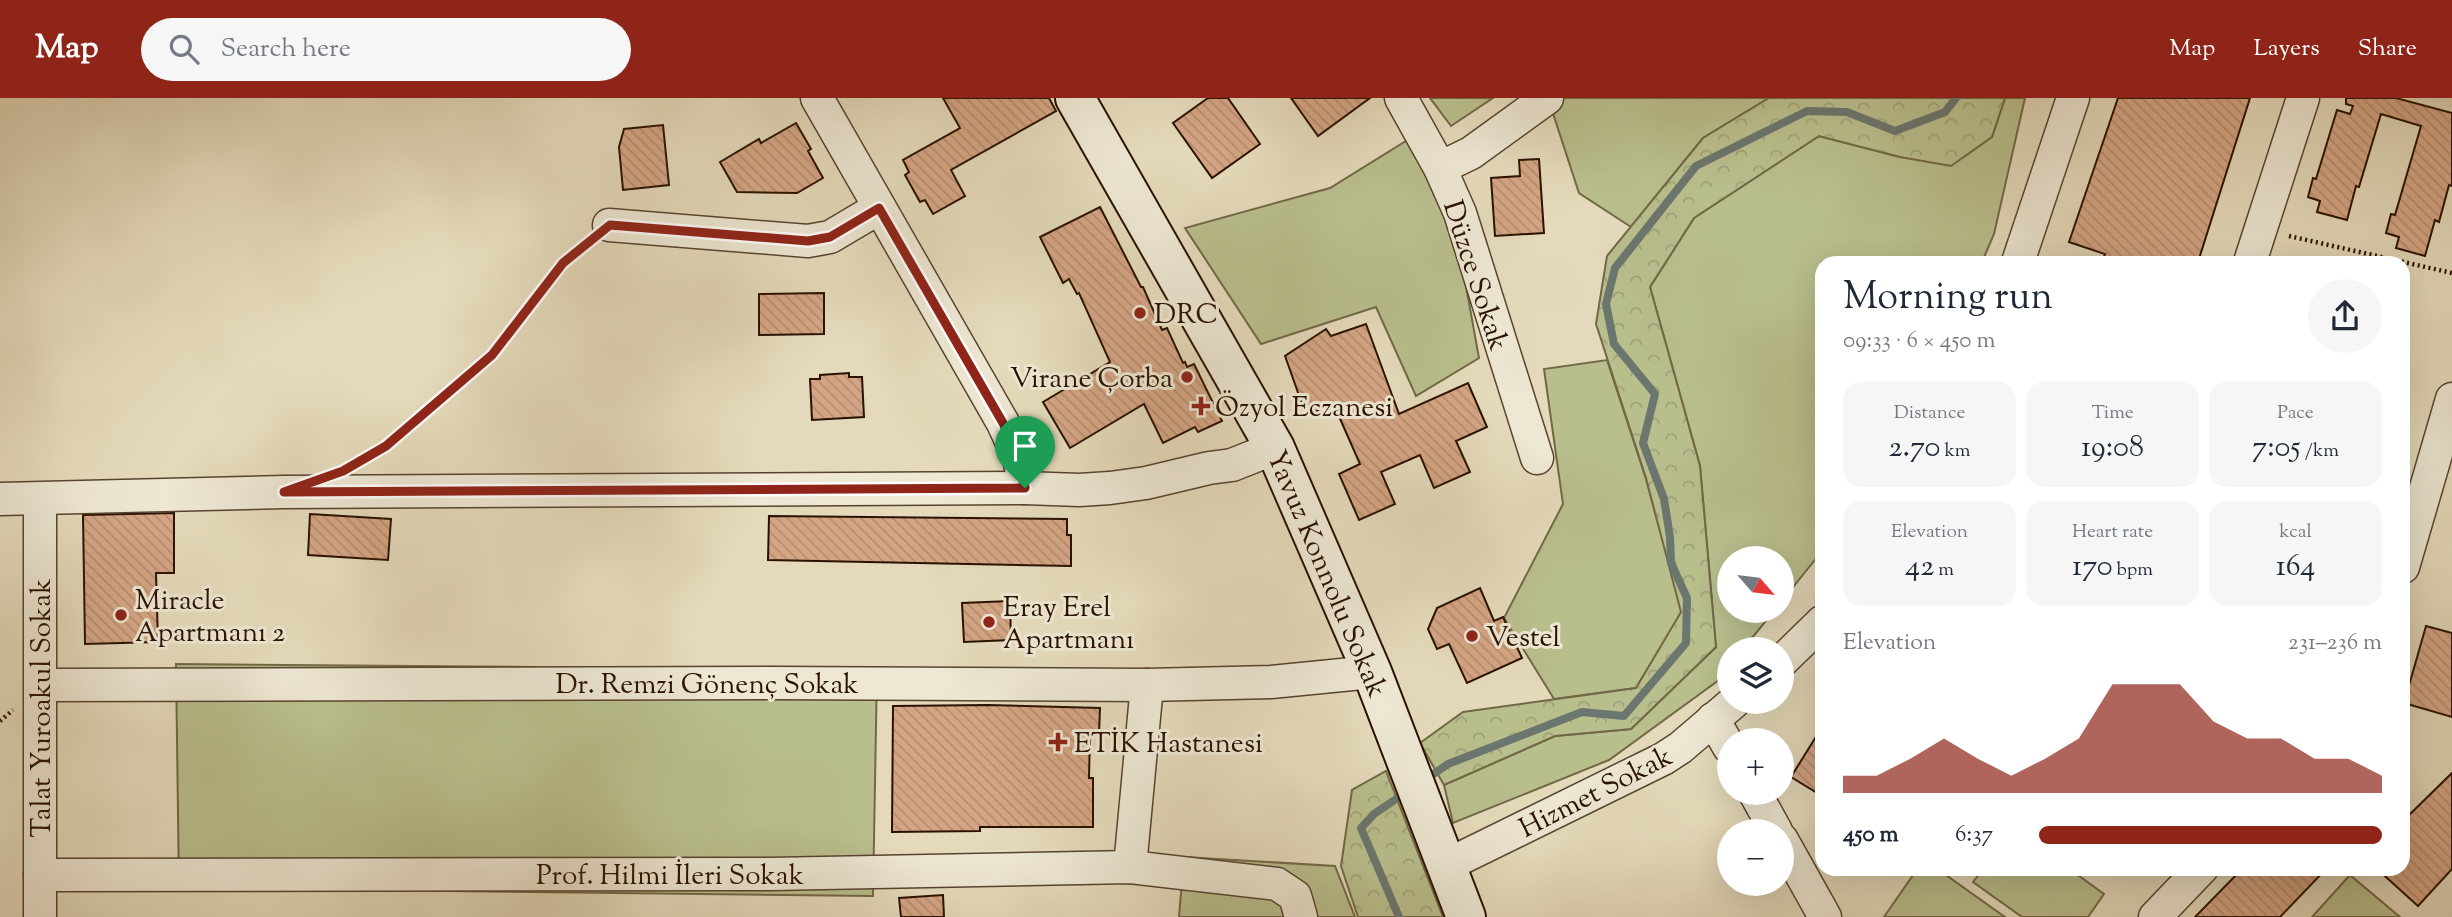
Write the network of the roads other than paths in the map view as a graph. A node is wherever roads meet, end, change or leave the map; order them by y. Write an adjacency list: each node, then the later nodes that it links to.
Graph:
1 (817, 98): 8 (street)
2 (1075, 98): 13 (street, Yavuz Konnolu Sokak)
3 (1401, 98): 7 (street, Düzce Sokak)
4 (1547, 98): 7 (street)
5 (2073, 98): 10 (street)
6 (2303, 98): 11 (street)
7 (1440, 168): 14 (street, Düzce Sokak)
8 (879, 208): 9 (street); 16 (street)
9 (610, 225)
10 (2020, 256)
11 (2252, 256)
12 (2452, 399): 15 (street)
13 (1275, 448): 16 (street); 22 (street, Yavuz Konnolu Sokak)
14 (1537, 458)
15 (2440, 482): 19 (street)
16 (1025, 488): 18 (street)
17 (0, 499): 18 (street)
18 (40, 500): 23 (street, Talat Yuroakul Sokak)
19 (2410, 551)
20 (1815, 629): 21 (street)
21 (1794, 649)
22 (1372, 672): 24 (street, Dr. Remzi Gönenç Sokak); 27 (street, Yavuz Konnolu Sokak)
23 (41, 685): 24 (street, Dr. Remzi Gönenç Sokak); 29 (street, Talat Yuroakul Sokak)
24 (1147, 685): 28 (street)
25 (1719, 714): 27 (street, Hizmet Sokak)
26 (1794, 861): 34 (street)
27 (1447, 865): 33 (street, Yavuz Konnolu Sokak)
28 (1130, 867): 29 (street, Prof. Hilmi İleri Sokak); 31 (street, Prof. Hilmi İleri Sokak)
29 (40, 875): 32 (street, Talat Yuroakul Sokak)
30 (2194, 876): 35 (street)
31 (1298, 907)
32 (40, 917)
33 (1466, 917)
34 (1825, 917)
35 (2155, 917)

